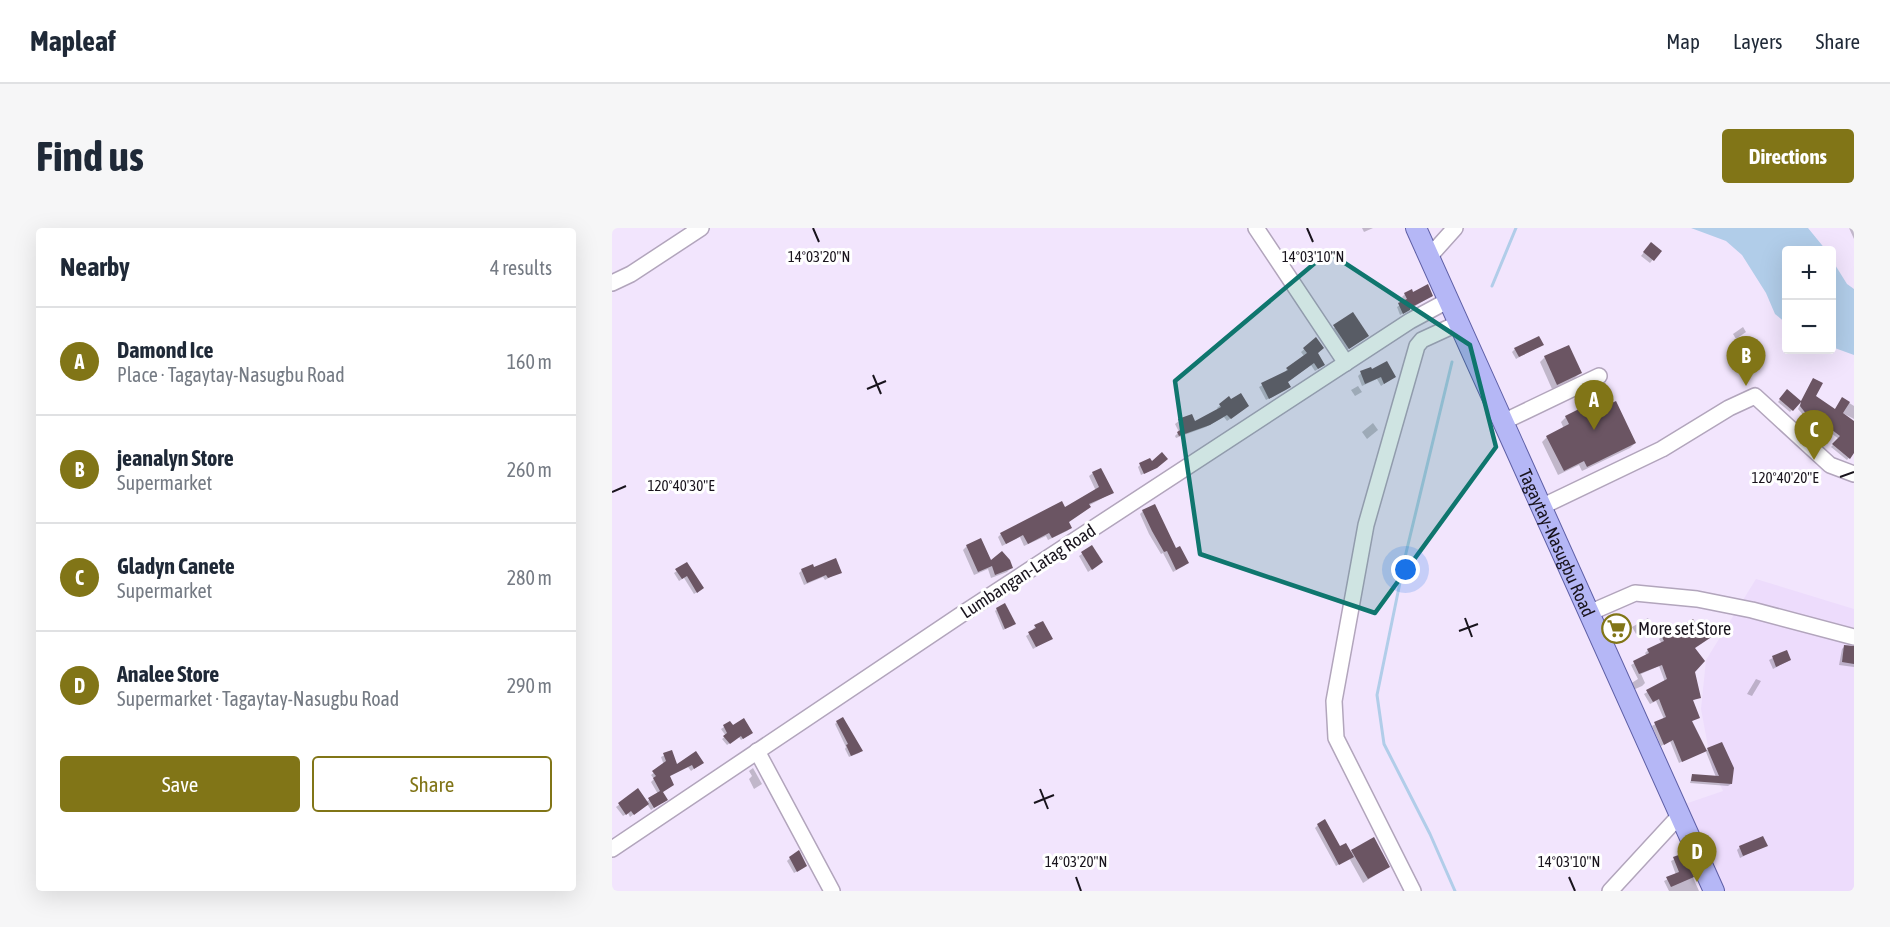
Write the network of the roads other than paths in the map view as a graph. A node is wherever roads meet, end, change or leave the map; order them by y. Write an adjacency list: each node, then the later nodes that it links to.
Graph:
1 (700, 228): 6 (street)
2 (1256, 228): 9 (street)
3 (1416, 228): 5 (main road, Tagaytay-Nasugbu Road)
4 (1455, 228): 5 (street)
5 (1429, 257): 7 (main road, Tagaytay-Nasugbu Road)
6 (612, 283)
7 (1449, 300): 8 (main road, Tagaytay-Nasugbu Road); 9 (street, Lumbangan-Latag Road)
8 (1459, 323): 11 (main road, Tagaytay-Nasugbu Road); 20 (street)
9 (1346, 363): 16 (street, Lumbangan-Latag Road)
10 (1599, 376): 11 (street)
11 (1503, 422): 13 (main road, Tagaytay-Nasugbu Road)
12 (1854, 474): 13 (street)
13 (1541, 507): 14 (main road, Tagaytay-Nasugbu Road)
14 (1589, 613): 15 (street); 17 (main road, Tagaytay-Nasugbu Road)
15 (1854, 637)
16 (758, 751): 18 (street, Lumbangan-Latag Road); 19 (street)
17 (1680, 814): 21 (street); 22 (main road, Tagaytay-Nasugbu Road)
18 (612, 849)
19 (832, 891)
20 (1413, 891)
21 (1610, 891)
22 (1714, 891)

